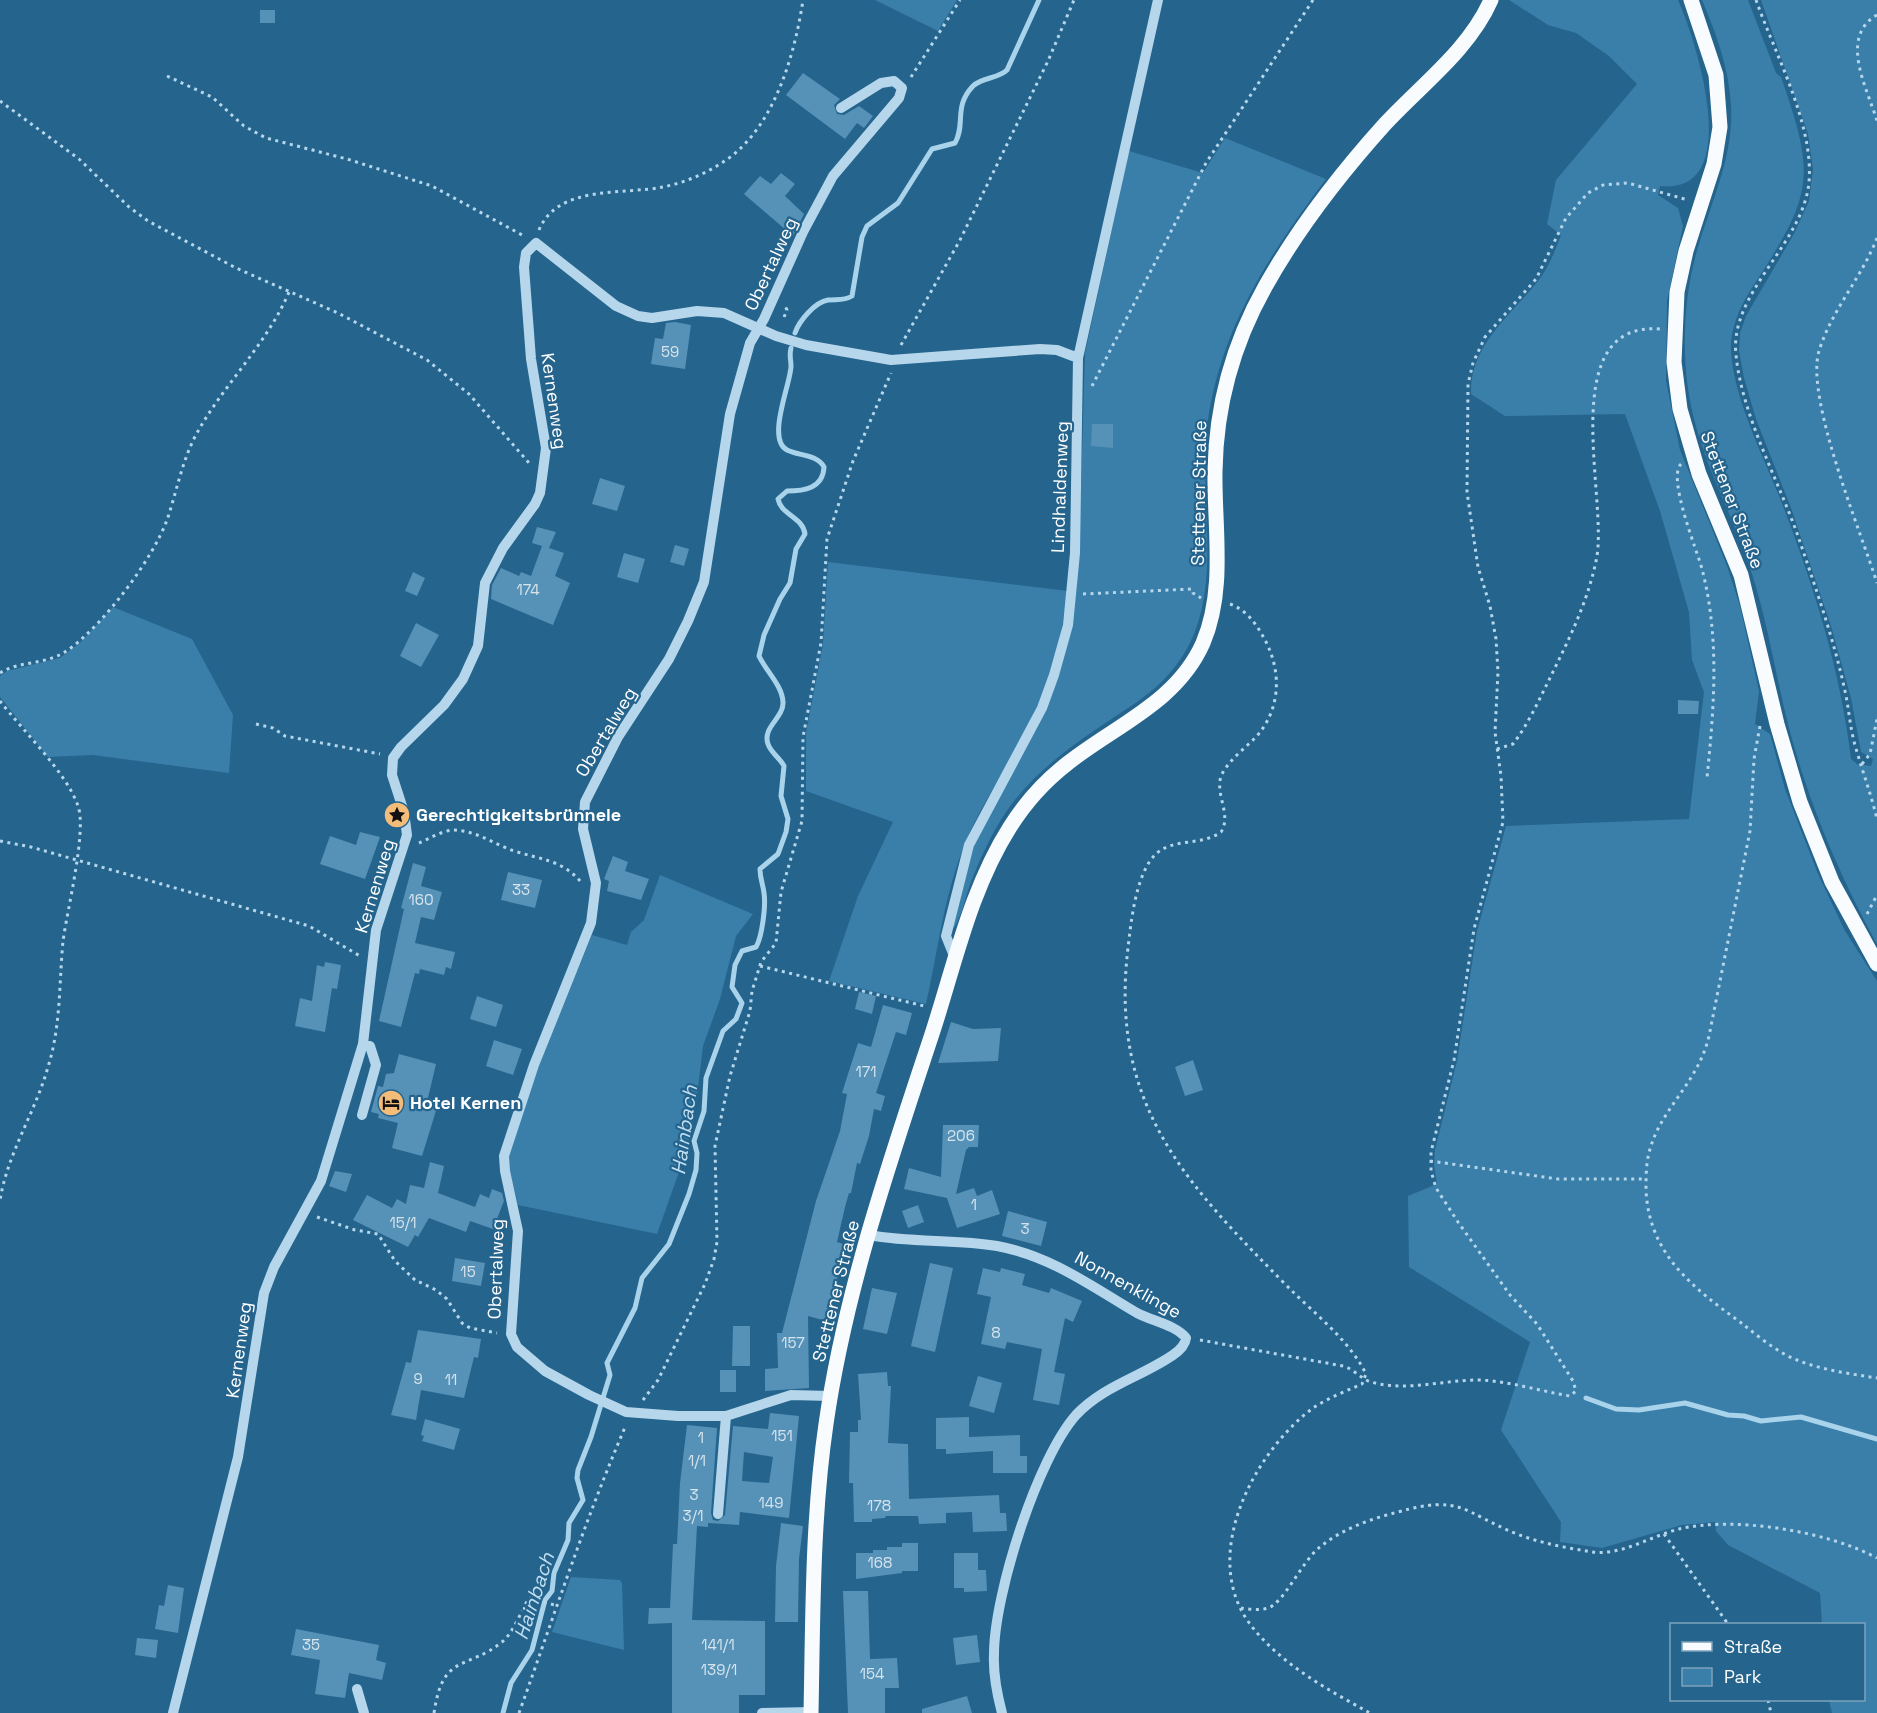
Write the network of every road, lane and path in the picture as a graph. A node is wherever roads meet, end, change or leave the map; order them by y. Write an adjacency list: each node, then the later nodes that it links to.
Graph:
1 (803, 0): 17 (path)
2 (960, 0): 11 (path)
3 (1074, 0): 22 (path)
4 (1158, 0): 21 (street, Lindhaldenweg)
5 (1313, 0): 23 (path)
6 (1491, 0): 28 (main road, Stettener Straße)
7 (1691, 0): 15 (main road, Stettener Straße)
8 (1756, 0): 36 (path)
9 (1877, 15): 14 (path)
10 (167, 76): 17 (path)
11 (902, 88): 13 (street); 19 (street, Obertalweg)
12 (0, 101): 18 (path)
13 (841, 108)
14 (1877, 121)
15 (1702, 203): 20 (main road, Stettener Straße); 34 (path)
16 (1877, 238): 26 (path)
17 (536, 243): 19 (street); 25 (street, Kernenweg)
18 (289, 292): 25 (path); 29 (path)
19 (758, 328): 22 (street); 42 (street, Obertalweg)
20 (1674, 330): 24 (main road, Stettener Straße); 34 (path)
21 (1078, 358): 22 (street); 23 (street, Lindhaldenweg)
22 (897, 360): 46 (path)
23 (1079, 414): 27 (street, Lindhaldenweg)
24 (1692, 456): 30 (main road, Stettener Straße); 37 (path)
25 (542, 480): 35 (street, Kernenweg)
26 (1877, 583)
27 (1072, 593): 28 (path); 43 (street, Lindhaldenweg)
28 (1214, 601): 43 (main road, Stettener Straße); 58 (path)
29 (0, 673)
30 (1771, 700): 45 (main road, Stettener Straße); 51 (path)
31 (0, 701): 41 (path)
32 (1877, 719): 36 (path)
33 (256, 724): 35 (path)
34 (1497, 749): 50 (path)
35 (393, 758): 40 (street, Kernenweg)
36 (1862, 764): 38 (path)
37 (1707, 778)
38 (1877, 819)
39 (0, 841): 41 (path)
40 (403, 850): 42 (path); 44 (street, Kernenweg)
41 (75, 860): 44 (path); 52 (path)
42 (594, 906): 55 (street, Obertalweg)
43 (954, 957): 47 (main road, Stettener Straße)
44 (372, 963): 48 (street, Kernenweg)
45 (1877, 964)
46 (760, 966): 47 (path); 60 (path)
47 (939, 1010): 54 (main road, Stettener Straße)
48 (363, 1044): 49 (street); 53 (street, Kernenweg)
49 (362, 1115)
50 (1430, 1161): 51 (path); 58 (path, Nonnenklinge)
51 (1646, 1179): 57 (path)
52 (0, 1200)
53 (305, 1213): 55 (path); 70 (street, Kernenweg)
54 (869, 1235): 56 (street, Nonnenklinge); 59 (main road, Stettener Straße)
55 (511, 1334): 60 (street, Obertalweg)
56 (1186, 1340): 58 (path, Nonnenklinge); 75 (street)
57 (1877, 1378)
58 (1366, 1379): 66 (path)
59 (830, 1396): 61 (street, Obertalweg); 69 (main road, Stettener Straße)
60 (633, 1413): 61 (street, Obertalweg); 65 (path)
61 (726, 1416): 62 (street)
62 (718, 1514)
63 (1664, 1534): 64 (path); 66 (path); 67 (path)
64 (1877, 1558)
65 (558, 1606): 72 (path); 73 (path)
66 (1241, 1608): 76 (path)
67 (1727, 1623)
68 (357, 1689): 71 (street)
69 (811, 1712): 74 (street)
70 (173, 1713)
71 (364, 1713)
72 (434, 1713)
73 (519, 1713)
74 (762, 1713)
75 (1002, 1713)
76 (1370, 1713)

